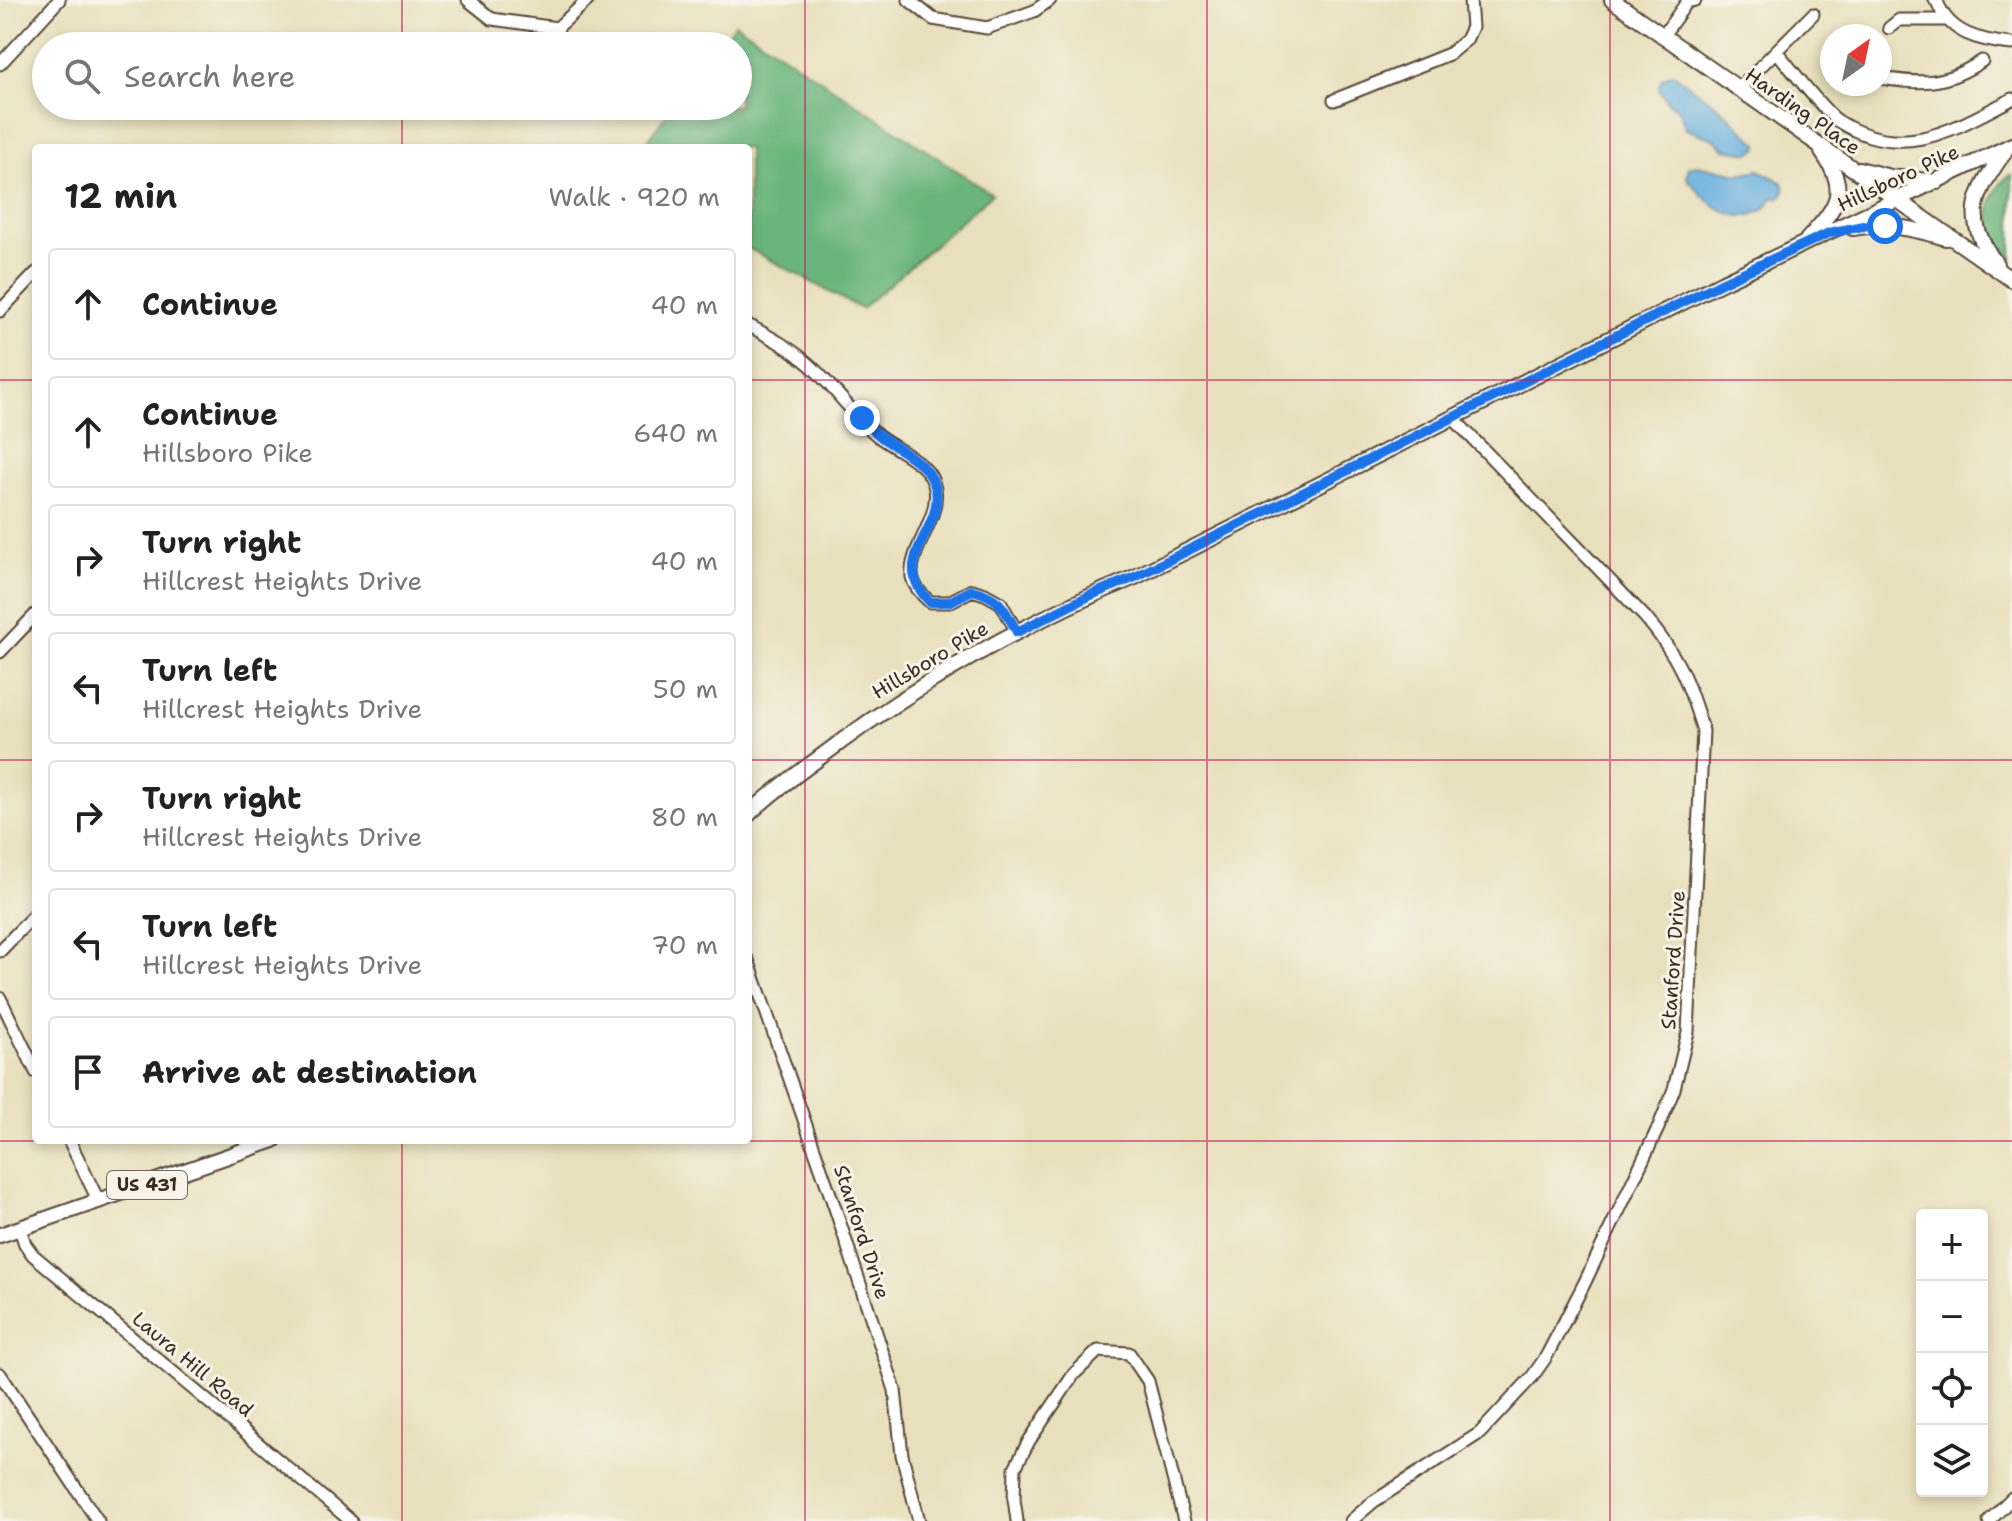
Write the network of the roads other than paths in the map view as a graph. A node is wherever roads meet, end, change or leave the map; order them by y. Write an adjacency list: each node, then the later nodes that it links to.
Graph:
1 (59, 0): 19 (street)
2 (468, 0): 13 (street)
3 (588, 0): 13 (street)
4 (909, 0): 5 (street)
5 (1050, 0)
6 (1470, 0): 23 (street)
7 (1612, 0): 15 (main road, Harding Place)
8 (1935, 0): 11 (street)
9 (1689, 1): 15 (street)
10 (1813, 14): 17 (street)
11 (1948, 20): 12 (street); 16 (street)
12 (1892, 26)
13 (557, 28): 14 (street)
14 (558, 32)
15 (1662, 37): 21 (main road, Harding Place)
16 (2012, 44)
17 (1776, 51): 21 (street); 22 (street)
18 (1982, 61): 20 (street)
19 (0, 64)
20 (1892, 79)
21 (1737, 90): 24 (main road, Harding Place)
22 (2012, 99)
23 (1334, 100)
24 (1817, 145): 26 (main road, Harding Place); 31 (main road)
25 (2009, 147): 27 (main road, Hillsboro Pike); 33 (main road)
26 (1845, 165): 27 (main road); 28 (main road, Harding Place)
27 (1937, 182): 28 (main road, Hillsboro Pike)
28 (1898, 201): 29 (main road, Hillsboro Pike); 30 (main road, Harding Place)
29 (1829, 233): 30 (main road); 31 (main road, Hillsboro Pike)
30 (1958, 241): 33 (main road, Harding Place)
31 (1803, 245): 36 (main road, Hillsboro Pike)
32 (32, 277): 34 (street)
33 (2008, 277)
34 (0, 311)
35 (752, 327): 38 (street)
36 (1453, 418): 38 (main road, Hillsboro Pike); 58 (street, Stanford Drive)
37 (32, 618): 39 (street)
38 (1017, 632): 40 (main road, Hillsboro Pike)
39 (0, 652)
40 (752, 812)
41 (32, 917): 42 (street)
42 (0, 951)
43 (752, 971): 55 (street, Stanford Drive)
44 (0, 998): 45 (street)
45 (32, 1064)
46 (71, 1144): 48 (street)
47 (263, 1144): 48 (main road, US 431)
48 (99, 1202): 49 (main road, US 431)
49 (20, 1229): 50 (main road, US 431); 54 (street, Laura Hill Road)
50 (0, 1235)
51 (0, 1374): 53 (street)
52 (2012, 1498): 59 (street)
53 (98, 1521)
54 (351, 1521)
55 (919, 1521)
56 (1017, 1521): 57 (street)
57 (1184, 1521)
58 (1351, 1521)
59 (1989, 1521)

